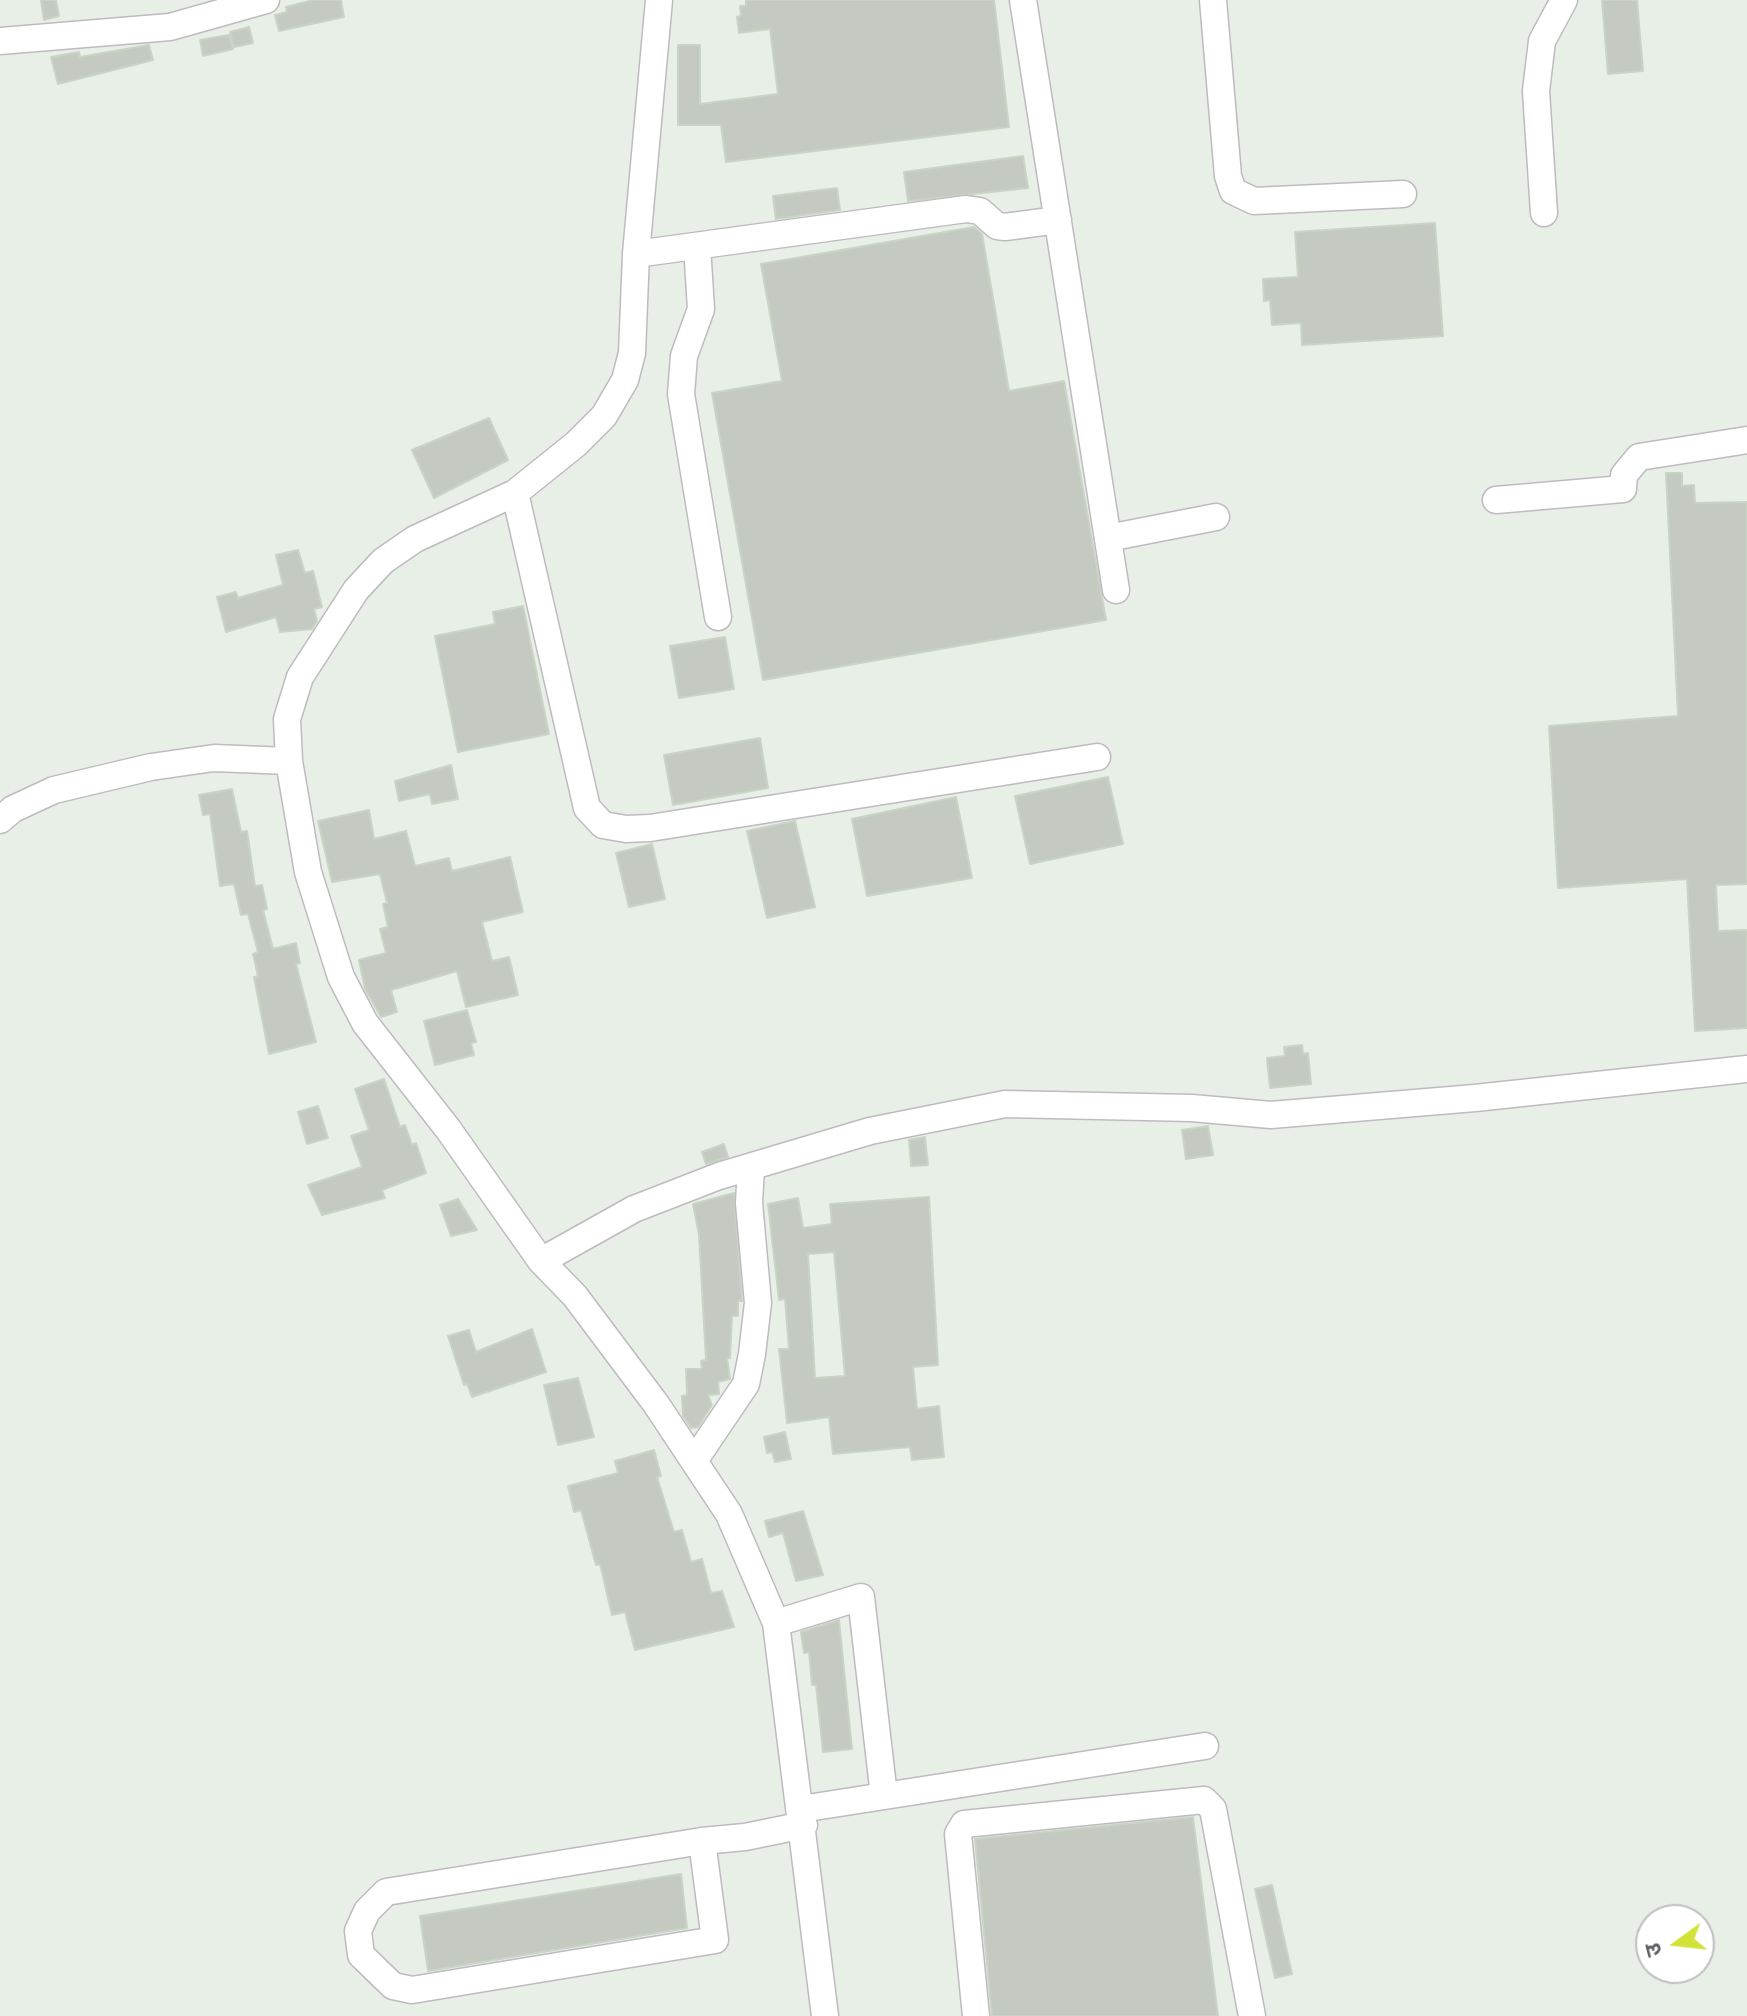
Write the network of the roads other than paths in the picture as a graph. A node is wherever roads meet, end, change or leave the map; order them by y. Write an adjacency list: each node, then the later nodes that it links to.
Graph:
1 (266, 0): 6 (street)
2 (659, 0): 11 (street)
3 (1023, 0): 9 (street)
4 (1213, 0): 7 (street)
5 (1564, 0): 8 (street)
6 (0, 41)
7 (1403, 194)
8 (1544, 213)
9 (1058, 220): 10 (street); 16 (street)
10 (697, 246): 11 (street); 18 (street)
11 (636, 254): 13 (street)
12 (1747, 440): 14 (street)
13 (515, 493): 19 (street); 20 (street)
14 (1496, 500)
15 (1216, 517): 16 (street)
16 (1108, 538): 17 (street)
17 (1116, 590)
18 (718, 617)
19 (1097, 757)
20 (289, 761): 21 (street); 24 (street)
21 (0, 820)
22 (1747, 1069): 23 (street)
23 (751, 1168): 24 (street); 25 (street)
24 (541, 1261): 25 (street)
25 (694, 1461): 26 (street)
26 (776, 1623): 28 (street); 29 (street)
27 (1205, 1746): 28 (street)
28 (884, 1796): 29 (street)
29 (802, 1817): 30 (street); 31 (street)
30 (702, 1841): 30 (street)
31 (825, 2016)
32 (976, 2016): 33 (street)
33 (1252, 2016)

